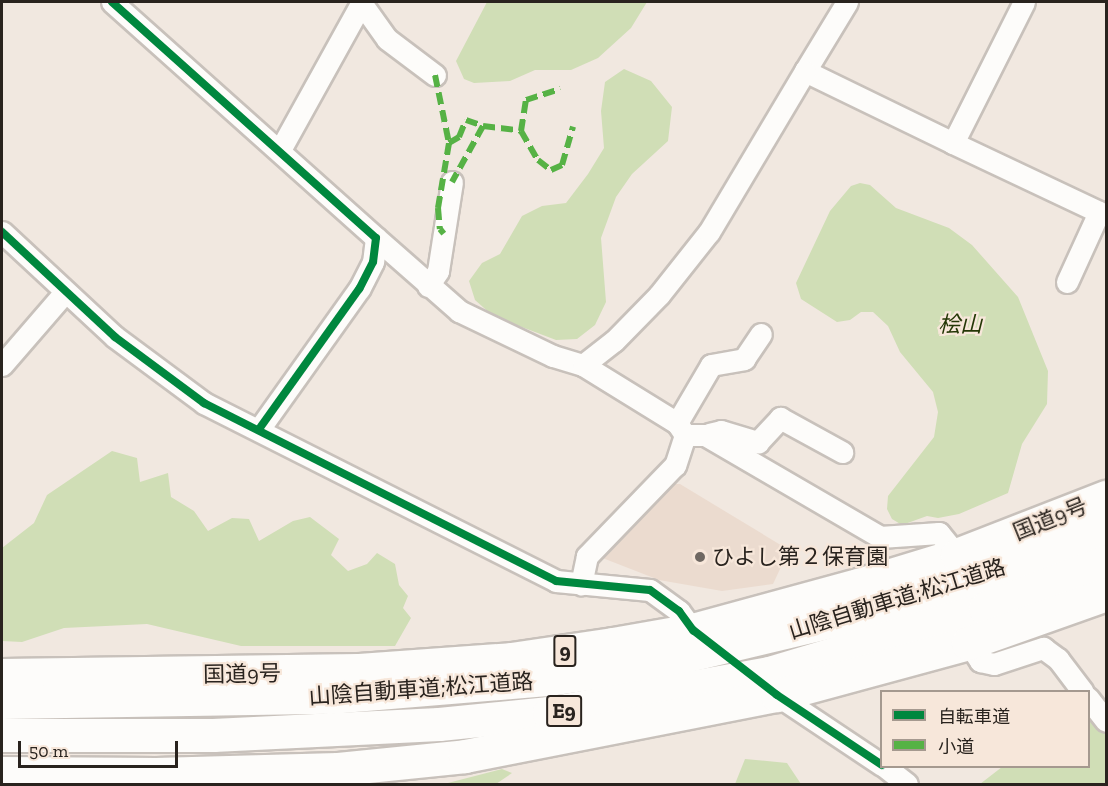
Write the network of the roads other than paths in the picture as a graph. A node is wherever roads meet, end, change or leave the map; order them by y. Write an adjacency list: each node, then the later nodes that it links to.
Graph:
1 (112, 2): 8 (street)
2 (847, 2): 5 (street)
3 (1024, 2): 7 (street)
4 (362, 3): 6 (street); 8 (street)
5 (805, 71): 7 (street); 17 (street)
6 (435, 75)
7 (953, 143): 12 (street)
8 (280, 150): 11 (street)
9 (452, 182): 13 (street)
10 (2, 232): 14 (street)
11 (376, 238): 13 (street); 18 (street)
12 (1066, 282)
13 (428, 286): 17 (street)
14 (65, 292): 16 (street); 18 (street)
15 (761, 334): 19 (street)
16 (2, 365)
17 (583, 365): 19 (street)
18 (259, 429): 25 (street)
19 (689, 431): 20 (street); 23 (street); 25 (street)
20 (842, 452)
21 (1107, 497): 23 (highway, 国道9号 / 9)
22 (1107, 527): 33 (highway, 山陰自動車道;松江道路 / E9)
23 (957, 555): 27 (highway, 国道9号 / 9)
24 (1107, 561): 35 (highway, 山陰自動車道;松江道路 / E9)
25 (581, 584): 27 (street)
26 (1107, 594): 28 (highway)
27 (693, 630): 29 (highway, 国道9号 / 9)
28 (968, 643): 30 (street); 31 (highway)
29 (2, 675)
30 (1081, 690)
31 (777, 695): 36 (street); 38 (highway)
32 (1090, 699): 34 (street)
33 (2, 702)
34 (1107, 721)
35 (2, 735)
36 (880, 764)
37 (886, 768): 39 (street)
38 (2, 773)
39 (907, 784)

